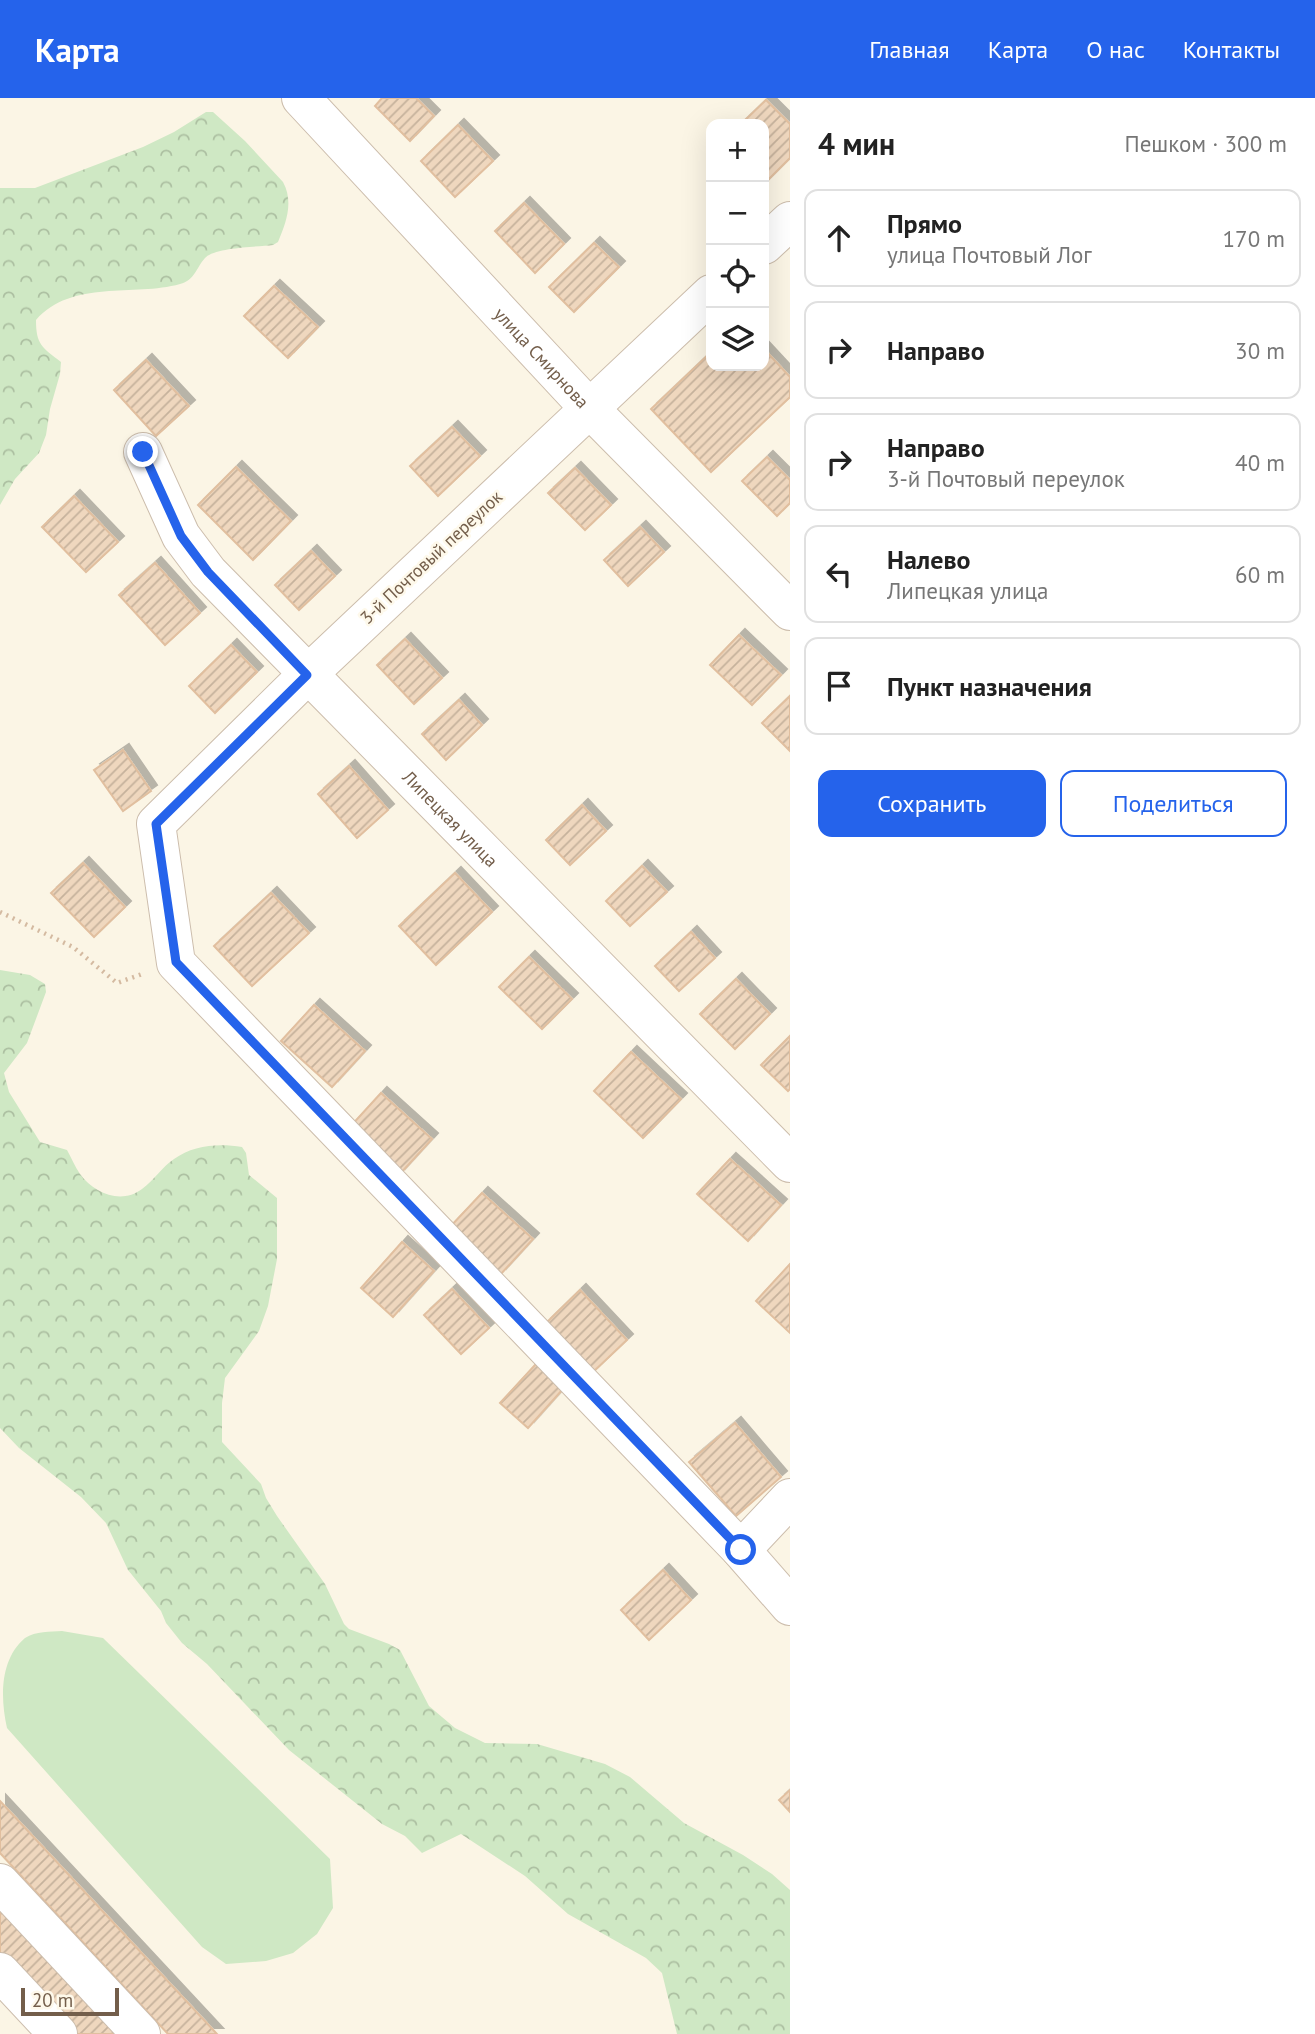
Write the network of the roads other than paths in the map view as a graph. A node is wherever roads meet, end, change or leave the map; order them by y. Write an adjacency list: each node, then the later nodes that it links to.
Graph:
1 (300, 98): 5 (street, улица Смирнова)
2 (790, 221): 3 (street)
3 (769, 240)
4 (706, 299): 5 (street, 3-й Почтовый переулок)
5 (589, 408): 7 (street, улица Смирнова); 8 (street, 3-й Почтовый переулок)
6 (143, 452): 8 (street, Липецкая улица)
7 (790, 611)
8 (307, 675): 9 (street, Липецкая улица); 11 (street, 3-й Почтовый переулок)
9 (790, 1163)
10 (790, 1497): 11 (street)
11 (741, 1550): 12 (street)
12 (790, 1606)
13 (0, 1882): 16 (street)
14 (0, 1972): 15 (street)
15 (58, 2034)
16 (141, 2034)

